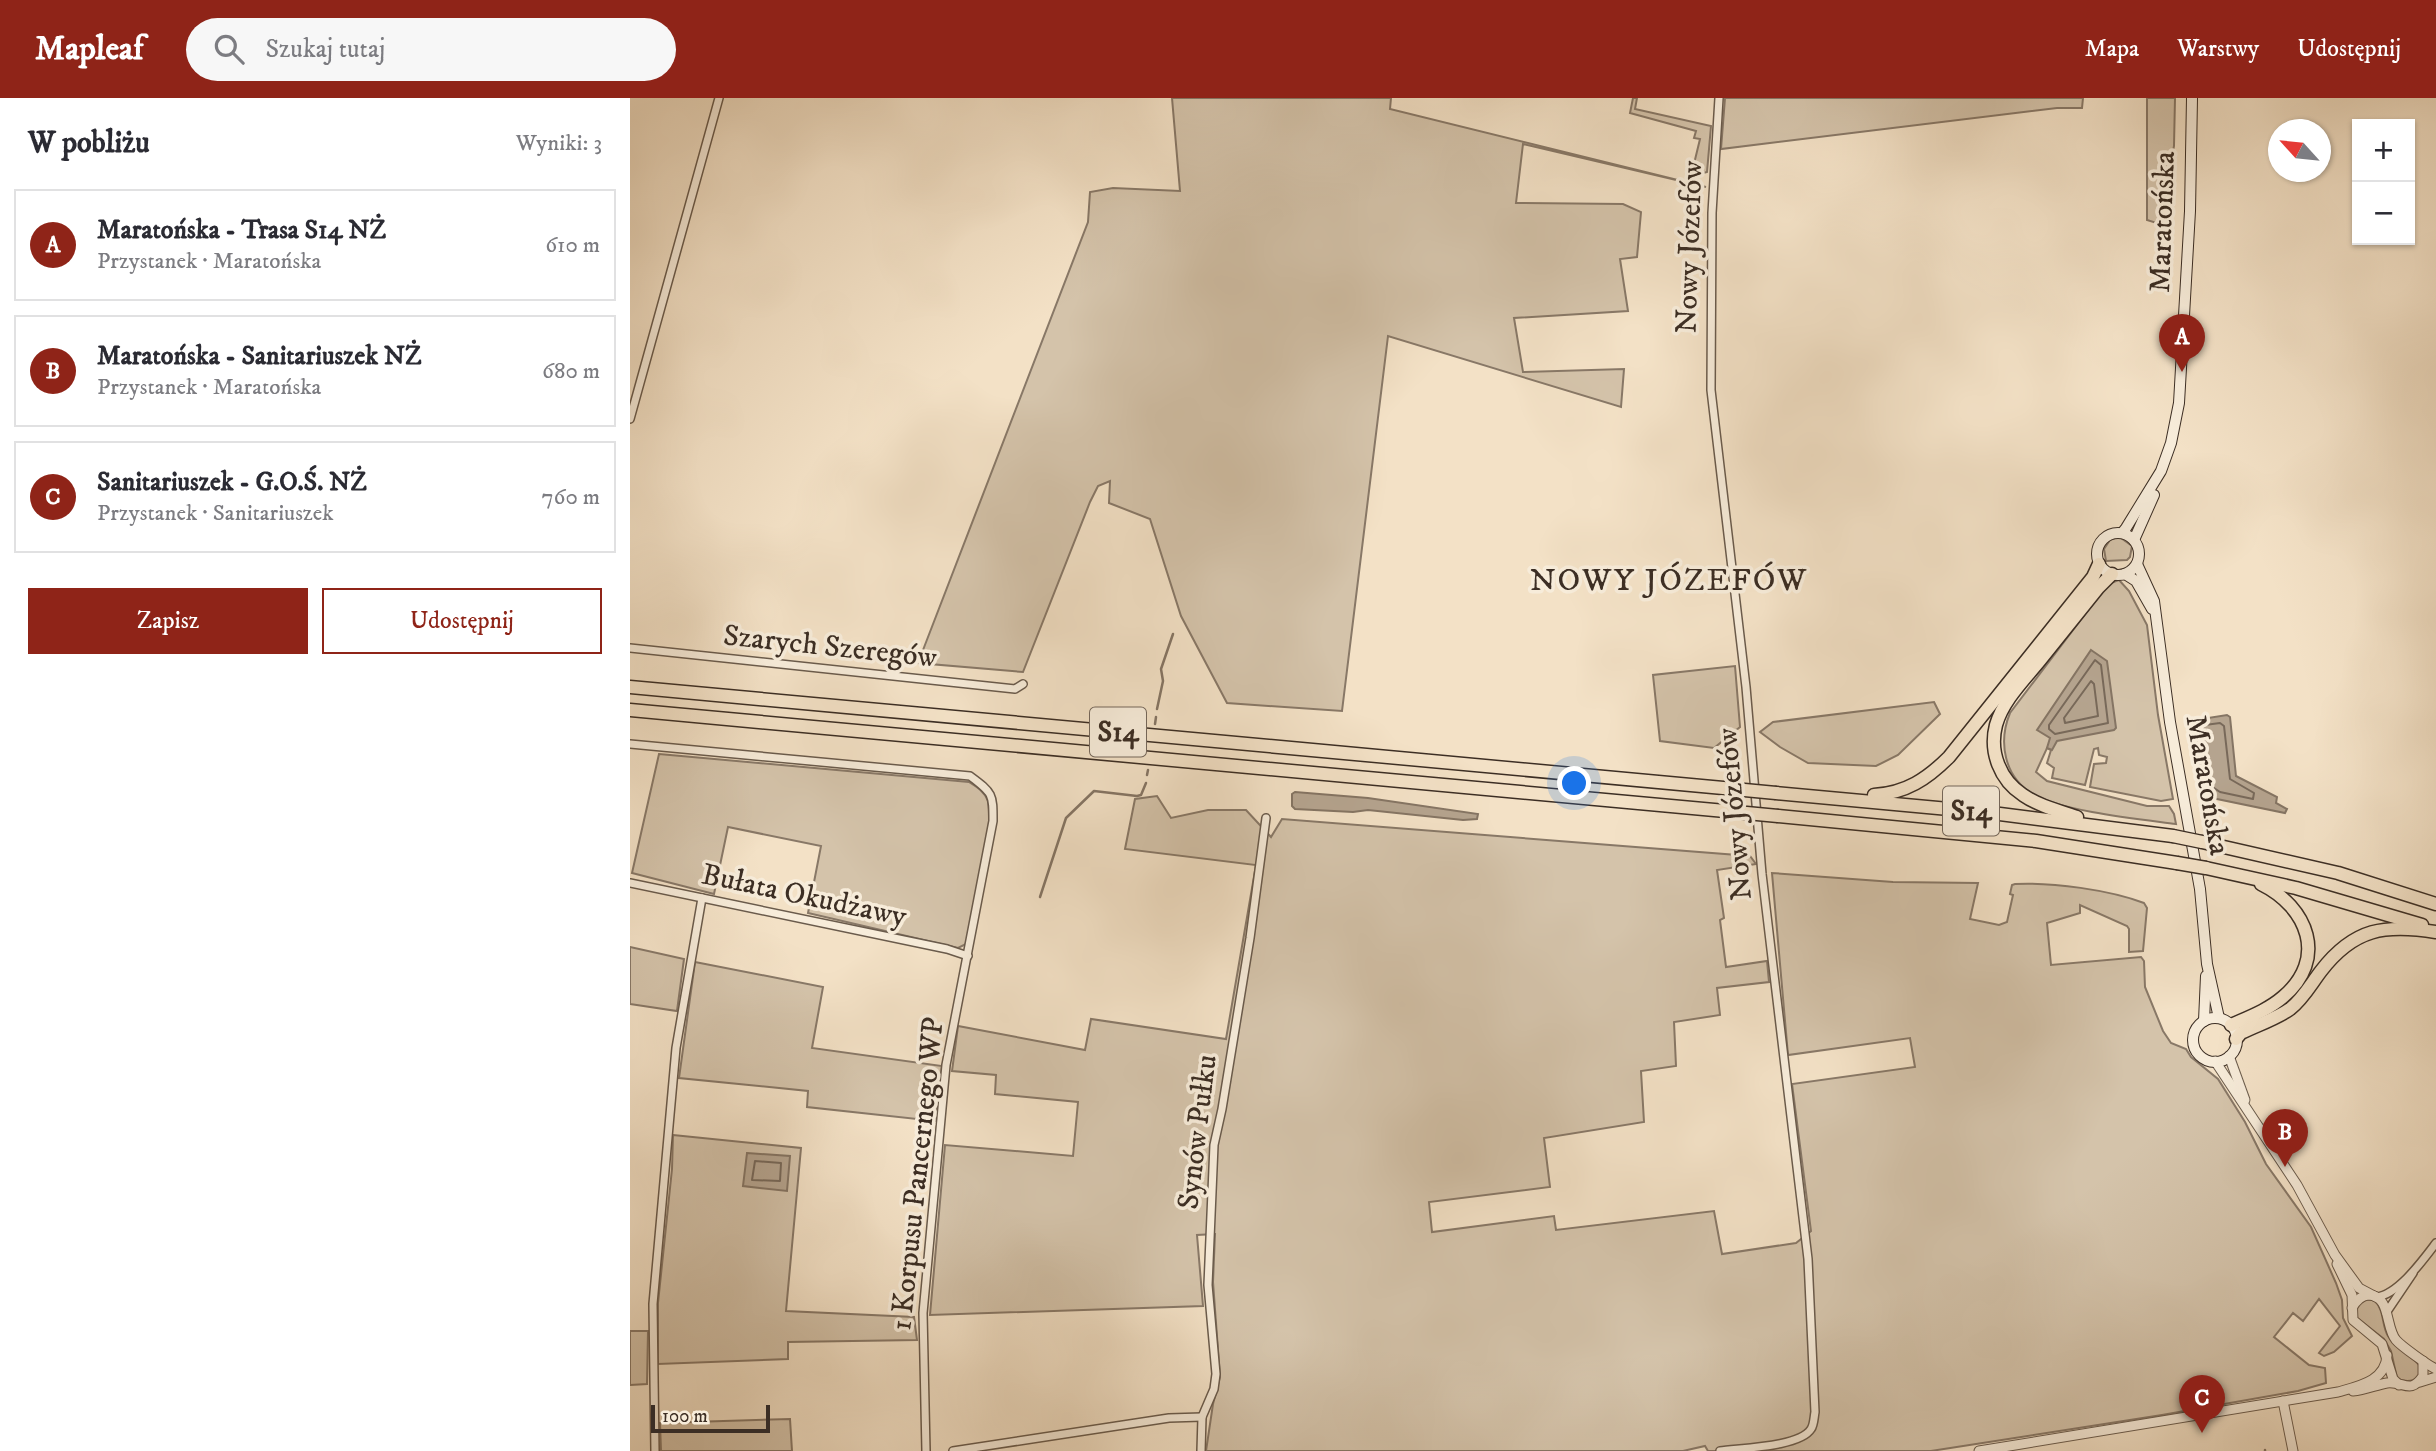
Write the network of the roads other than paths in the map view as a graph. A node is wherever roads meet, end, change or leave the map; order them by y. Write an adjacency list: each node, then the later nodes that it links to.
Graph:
1 (719, 98): 4 (street)
2 (1719, 98): 53 (street, Nowy Józefów)
3 (2192, 98): 5 (main road, Maratońska)
4 (630, 419)
5 (2161, 471): 6 (main road, Maratońska); 7 (main road, Maratońska)
6 (2122, 533): 7 (main road); 8 (main road)
7 (2134, 540): 9 (main road)
8 (2099, 564): 10 (main road); 17 (highway)
9 (2137, 564): 10 (main road); 11 (main road, Maratońska)
10 (2118, 574): 11 (main road, Maratońska); 19 (highway)
11 (2156, 616): 26 (main road, Maratońska)
12 (630, 648): 13 (street, Szarych Szeregów)
13 (1023, 684)
14 (630, 687): 17 (highway, S14, bridge)
15 (630, 710): 20 (highway, S14, bridge)
16 (630, 744): 25 (street, 1 Korpusu Pancernego WP)
17 (1838, 798): 19 (highway, S14)
18 (1266, 818): 48 (street, Synów Pułku)
19 (2104, 826): 23 (highway, S14, bridge)
20 (2245, 876): 24 (highway, S14); 29 (highway)
21 (630, 883): 22 (street, Bułata Okudżawy)
22 (702, 898): 25 (street, Bułata Okudżawy); 49 (street)
23 (2436, 904)
24 (2436, 931): 30 (highway)
25 (968, 956): 50 (street, 1 Korpusu Pancernego WP)
26 (2207, 964): 27 (main road, Maratońska); 28 (main road, Maratońska)
27 (2219, 1018): 28 (main road); 29 (main road)
28 (2204, 1021): 32 (main road)
29 (2231, 1025): 30 (main road)
30 (2236, 1039): 31 (main road)
31 (2229, 1056): 32 (main road); 33 (street)
32 (2215, 1061): 33 (street)
33 (2253, 1117): 35 (street)
34 (2436, 1243): 36 (street)
35 (2335, 1255): 37 (street); 38 (street)
36 (2415, 1269): 37 (street); 39 (street)
37 (2376, 1297): 38 (street); 39 (street)
38 (2352, 1309): 40 (street)
39 (2386, 1312): 41 (street)
40 (2387, 1355): 44 (street); 46 (street)
41 (2422, 1360): 42 (street); 45 (street)
42 (2436, 1369)
43 (2436, 1377): 45 (street)
44 (2399, 1385): 45 (street); 46 (street)
45 (2415, 1385)
46 (2338, 1392): 47 (street)
47 (2283, 1401): 54 (street); 55 (street)
48 (1202, 1417): 51 (street); 52 (street, Synów Pułku)
49 (655, 1451)
50 (926, 1451)
51 (953, 1451)
52 (1200, 1451)
53 (1720, 1451)
54 (1979, 1451)
55 (2293, 1451)

